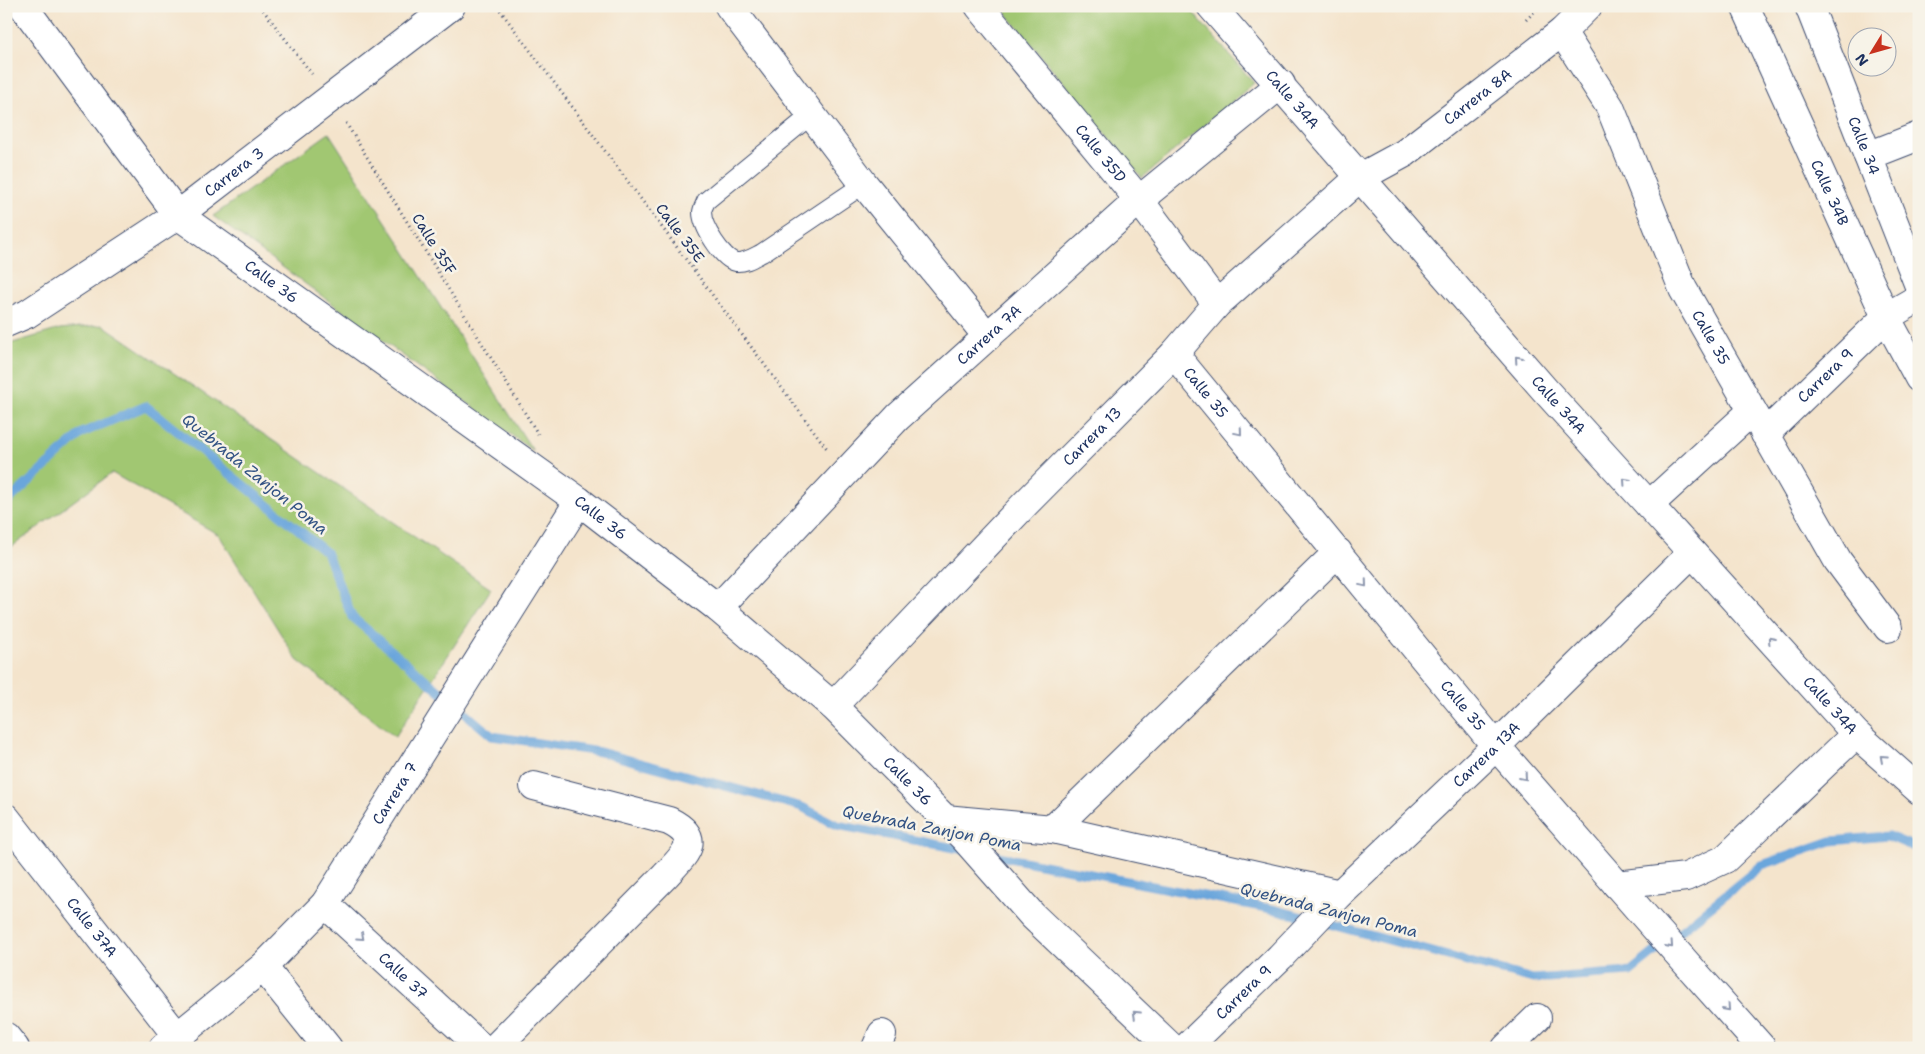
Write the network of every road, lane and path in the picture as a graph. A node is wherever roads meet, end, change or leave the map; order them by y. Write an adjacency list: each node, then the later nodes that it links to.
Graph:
1 (23, 6): 20 (street, Calle 36)
2 (260, 6): 13 (path, Calle 35F)
3 (451, 6): 13 (street, Carrera 3)
4 (497, 6): 31 (path, Calle 35E)
5 (729, 6): 14 (street)
6 (979, 6): 19 (street, Calle 35D)
7 (1212, 6): 12 (street, Calle 34A)
8 (1588, 6): 11 (street, Carrera 8A)
9 (1745, 6): 24 (street, Calle 34B)
10 (1811, 7): 16 (street, Calle 34)
11 (1562, 32): 17 (street, Carrera 8A); 29 (street, Calle 35)
12 (1281, 84): 17 (street, Calle 34A); 19 (street, Carrera 7A)
13 (330, 98): 20 (street, Carrera 3); 30 (path, Calle 35F)
14 (811, 115): 18 (street); 18 (lane)
15 (1919, 136): 16 (street)
16 (1868, 156): 21 (street, Calle 34)
17 (1359, 178): 23 (street, Carrera 13); 33 (street, Calle 34A, one-way to 17)
18 (864, 184): 26 (street)
19 (1140, 200): 23 (street, Calle 35D); 26 (street, Carrera 7A)
20 (178, 215): 25 (street, Carrera 3); 32 (street, Calle 36)
21 (1919, 286)
22 (1919, 298): 24 (street, Carrera 9)
23 (1217, 304): 27 (street, Carrera 13)
24 (1886, 317): 28 (street, Calle 34B); 29 (street, Carrera 9)
25 (6, 324)
26 (987, 336): 31 (street, Carrera 7A)
27 (1174, 354): 34 (street, Calle 35, one-way to 34); 38 (street, Carrera 13)
28 (1919, 378)
29 (1759, 423): 33 (street, Carrera 9); 37 (street, Calle 35)
30 (543, 442)
31 (844, 473): 36 (street, Carrera 7A)
32 (579, 501): 36 (street, Calle 36); 48 (street, Carrera 7)
33 (1649, 505): 35 (street, Calle 34A)
34 (1338, 552): 40 (street, Calle 35, one-way to 40); 45 (street)
35 (1692, 552): 39 (street, Calle 34A, one-way to 35); 40 (street, Carrera 13A)
36 (718, 608): 38 (street, Calle 36)
37 (1888, 628)
38 (833, 706): 44 (street, Calle 36)
39 (1856, 734): 42 (street, Calle 34A, one-way to 39); 46 (street)
40 (1496, 746): 46 (street, Calle 35, one-way to 46); 47 (street, Carrera 13A)
41 (534, 786): 57 (street)
42 (1919, 790)
43 (6, 818): 53 (street, Calle 37A)
44 (945, 819): 45 (street); 58 (street, Calle 36, one-way to 44)
45 (1053, 829): 47 (street)
46 (1617, 885): 61 (street, Calle 35, one-way to 61)
47 (1331, 902): 49 (street, Carrera 13A)
48 (325, 904): 50 (street, Carrera 7); 56 (street, Calle 37, one-way to 56)
49 (1280, 957): 59 (street, Carrera 9)
50 (263, 967): 53 (street, Carrera 7); 55 (street)
51 (1537, 1018): 60 (street)
52 (6, 1037): 54 (street)
53 (170, 1042)
54 (15, 1048)
55 (328, 1048)
56 (482, 1048)
57 (494, 1048)
58 (1172, 1048)
59 (1186, 1048)
60 (1506, 1048)
61 (1762, 1048)

